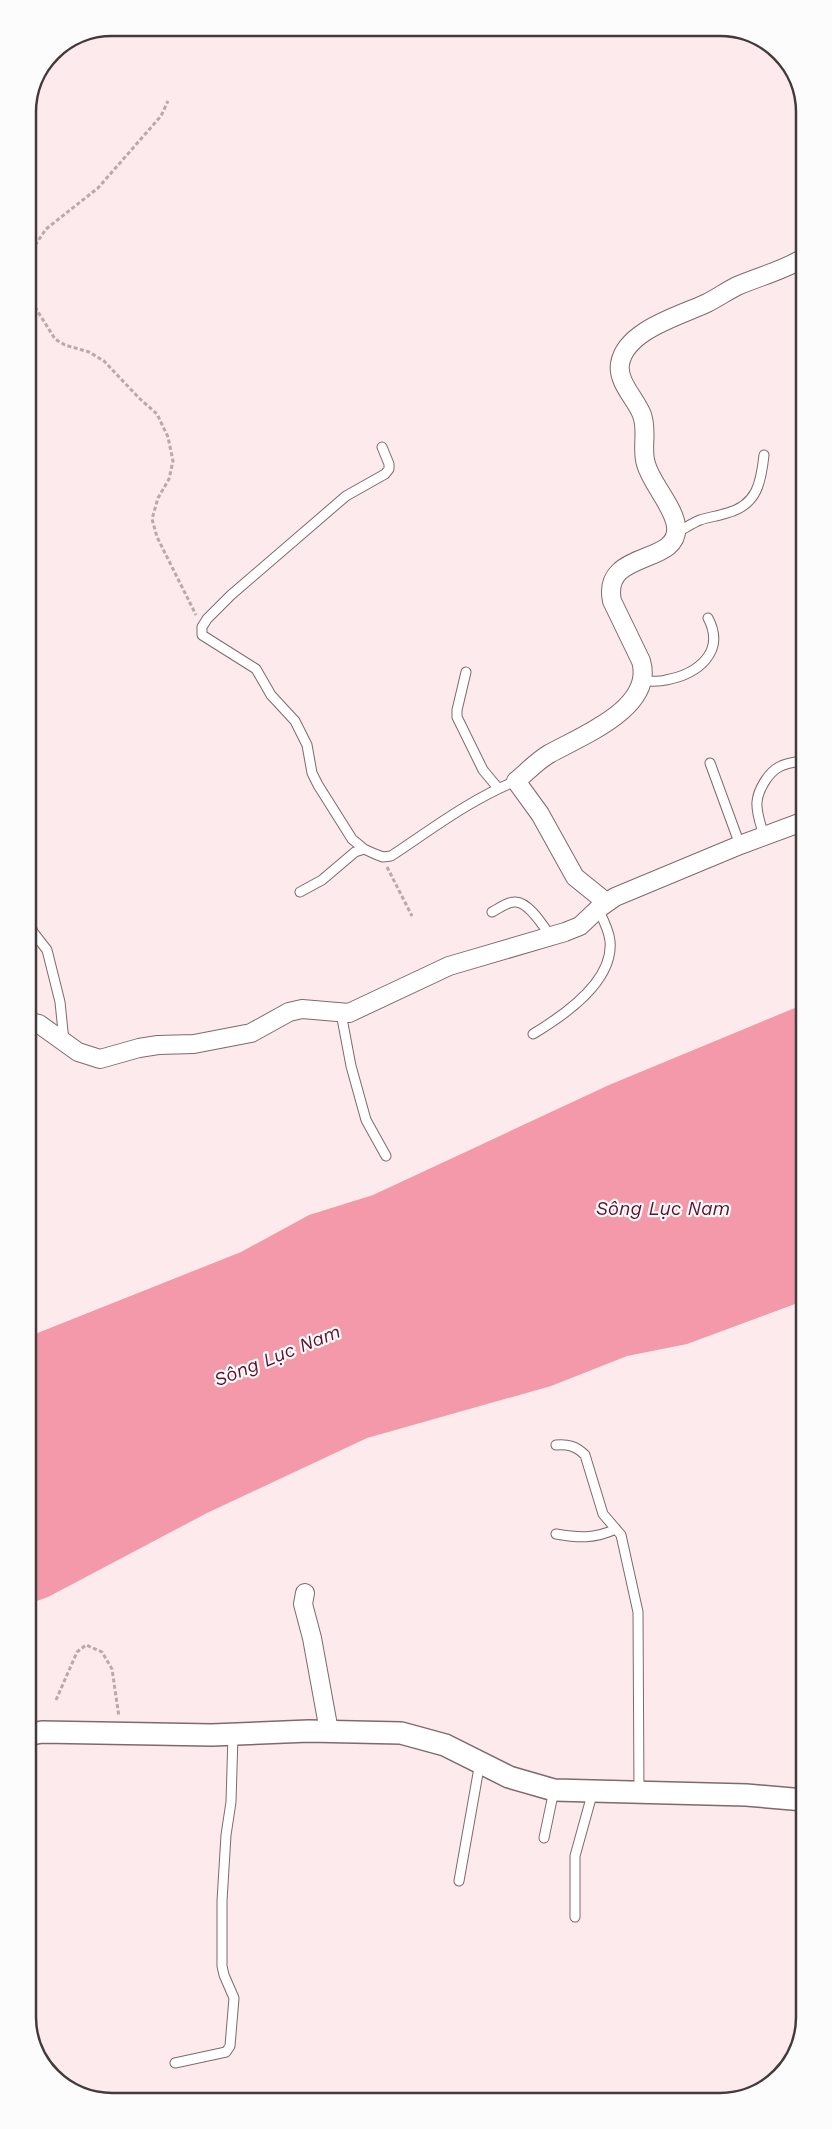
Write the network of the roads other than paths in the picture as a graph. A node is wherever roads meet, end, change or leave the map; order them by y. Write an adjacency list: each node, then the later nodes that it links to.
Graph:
1 (796, 262): 4 (street)
2 (382, 447): 15 (lane)
3 (764, 455): 4 (lane)
4 (675, 533): 7 (street)
5 (708, 618): 7 (lane)
6 (466, 672): 11 (lane)
7 (642, 681): 10 (street)
8 (796, 763): 13 (lane)
9 (710, 764): 14 (lane)
10 (516, 781): 11 (lane); 17 (street)
11 (498, 788): 15 (lane)
12 (796, 824): 13 (street)
13 (764, 836): 14 (street)
14 (740, 845): 17 (street)
15 (364, 850): 16 (lane)
16 (300, 892)
17 (602, 906): 20 (street); 23 (lane)
18 (492, 912): 20 (lane)
19 (36, 936): 24 (lane)
20 (551, 937): 21 (street)
21 (341, 1013): 24 (street); 25 (lane)
22 (36, 1023): 24 (street)
23 (533, 1034)
24 (64, 1042)
25 (386, 1156)
26 (556, 1445): 27 (lane)
27 (616, 1529): 28 (lane); 36 (lane)
28 (556, 1534)
29 (305, 1593): 30 (street)
30 (329, 1731): 32 (street); 33 (street)
31 (36, 1733): 32 (street)
32 (233, 1734): 41 (lane)
33 (480, 1762): 34 (street); 39 (lane)
34 (554, 1790): 35 (street); 38 (lane)
35 (593, 1791): 36 (street); 40 (lane)
36 (639, 1792): 37 (street)
37 (796, 1799)
38 (544, 1838)
39 (459, 1881)
40 (575, 1917)
41 (174, 2064)

